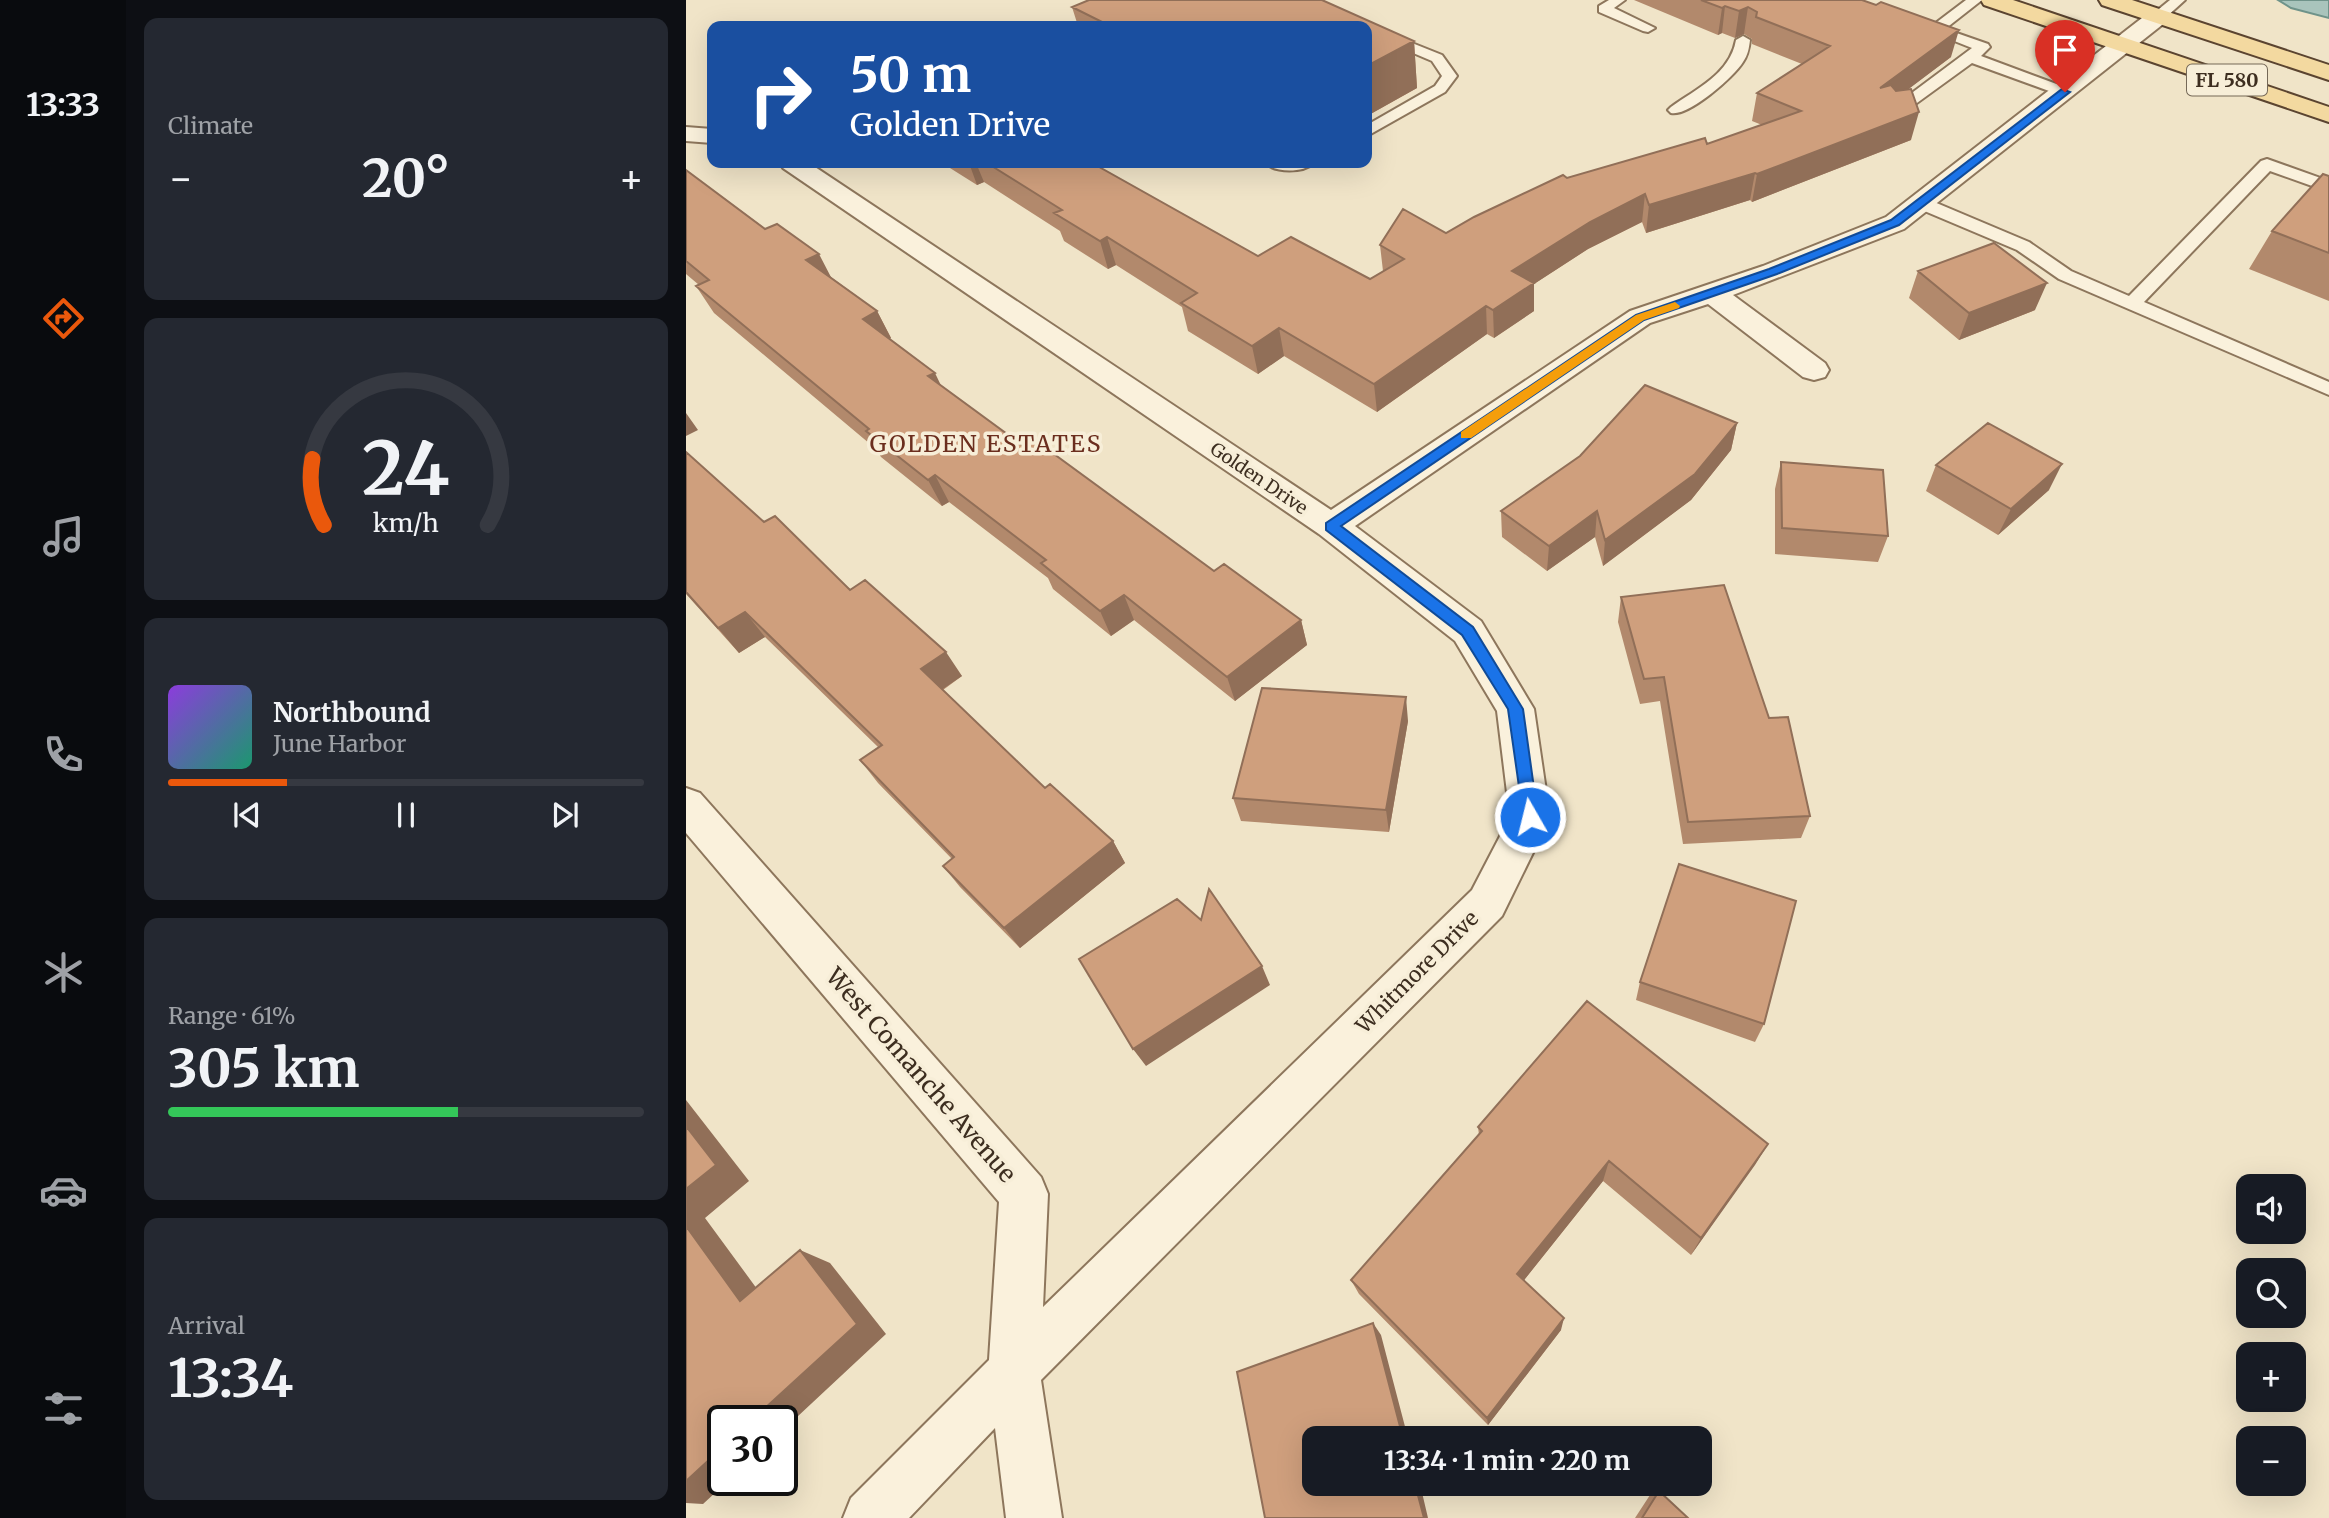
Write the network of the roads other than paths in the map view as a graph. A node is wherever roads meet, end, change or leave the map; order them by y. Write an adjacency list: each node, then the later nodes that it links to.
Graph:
1 (1618, 0): 8 (lane)
2 (1975, 0): 9 (lane)
3 (1992, 0): 12 (main road, FL 580)
4 (2110, 0): 6 (main road, FL 580)
5 (2178, 0): 6 (lane)
6 (2159, 16): 12 (street, Golden Drive); 14 (main road, FL 580)
7 (1914, 22): 9 (lane)
8 (1648, 28)
9 (1934, 30): 13 (lane)
10 (1743, 40): 16 (lane)
11 (1397, 41): 19 (lane)
12 (2124, 45): 15 (street, Golden Drive); 18 (main road, FL 580)
13 (1970, 57): 15 (lane); 17 (lane)
14 (2329, 73)
15 (2065, 92): 24 (street, Golden Drive)
16 (1676, 110)
17 (1894, 113)
18 (2329, 115)
19 (1372, 128)
20 (686, 134): 21 (street)
21 (707, 136)
22 (799, 168): 29 (street, Golden Drive)
23 (2329, 187): 26 (lane)
24 (1921, 203): 25 (street, Golden Drive); 26 (lane)
25 (1712, 293): 27 (street); 29 (street, Golden Drive)
26 (2132, 304): 28 (lane)
27 (1814, 370)
28 (2329, 389)
29 (1331, 526): 31 (street, Whitmore Drive)
30 (686, 805): 31 (street, West Comanche Avenue)
31 (1014, 1371): 32 (street, Whitmore Drive); 33 (street, West Comanche Avenue)
32 (871, 1518)
33 (1034, 1518)

